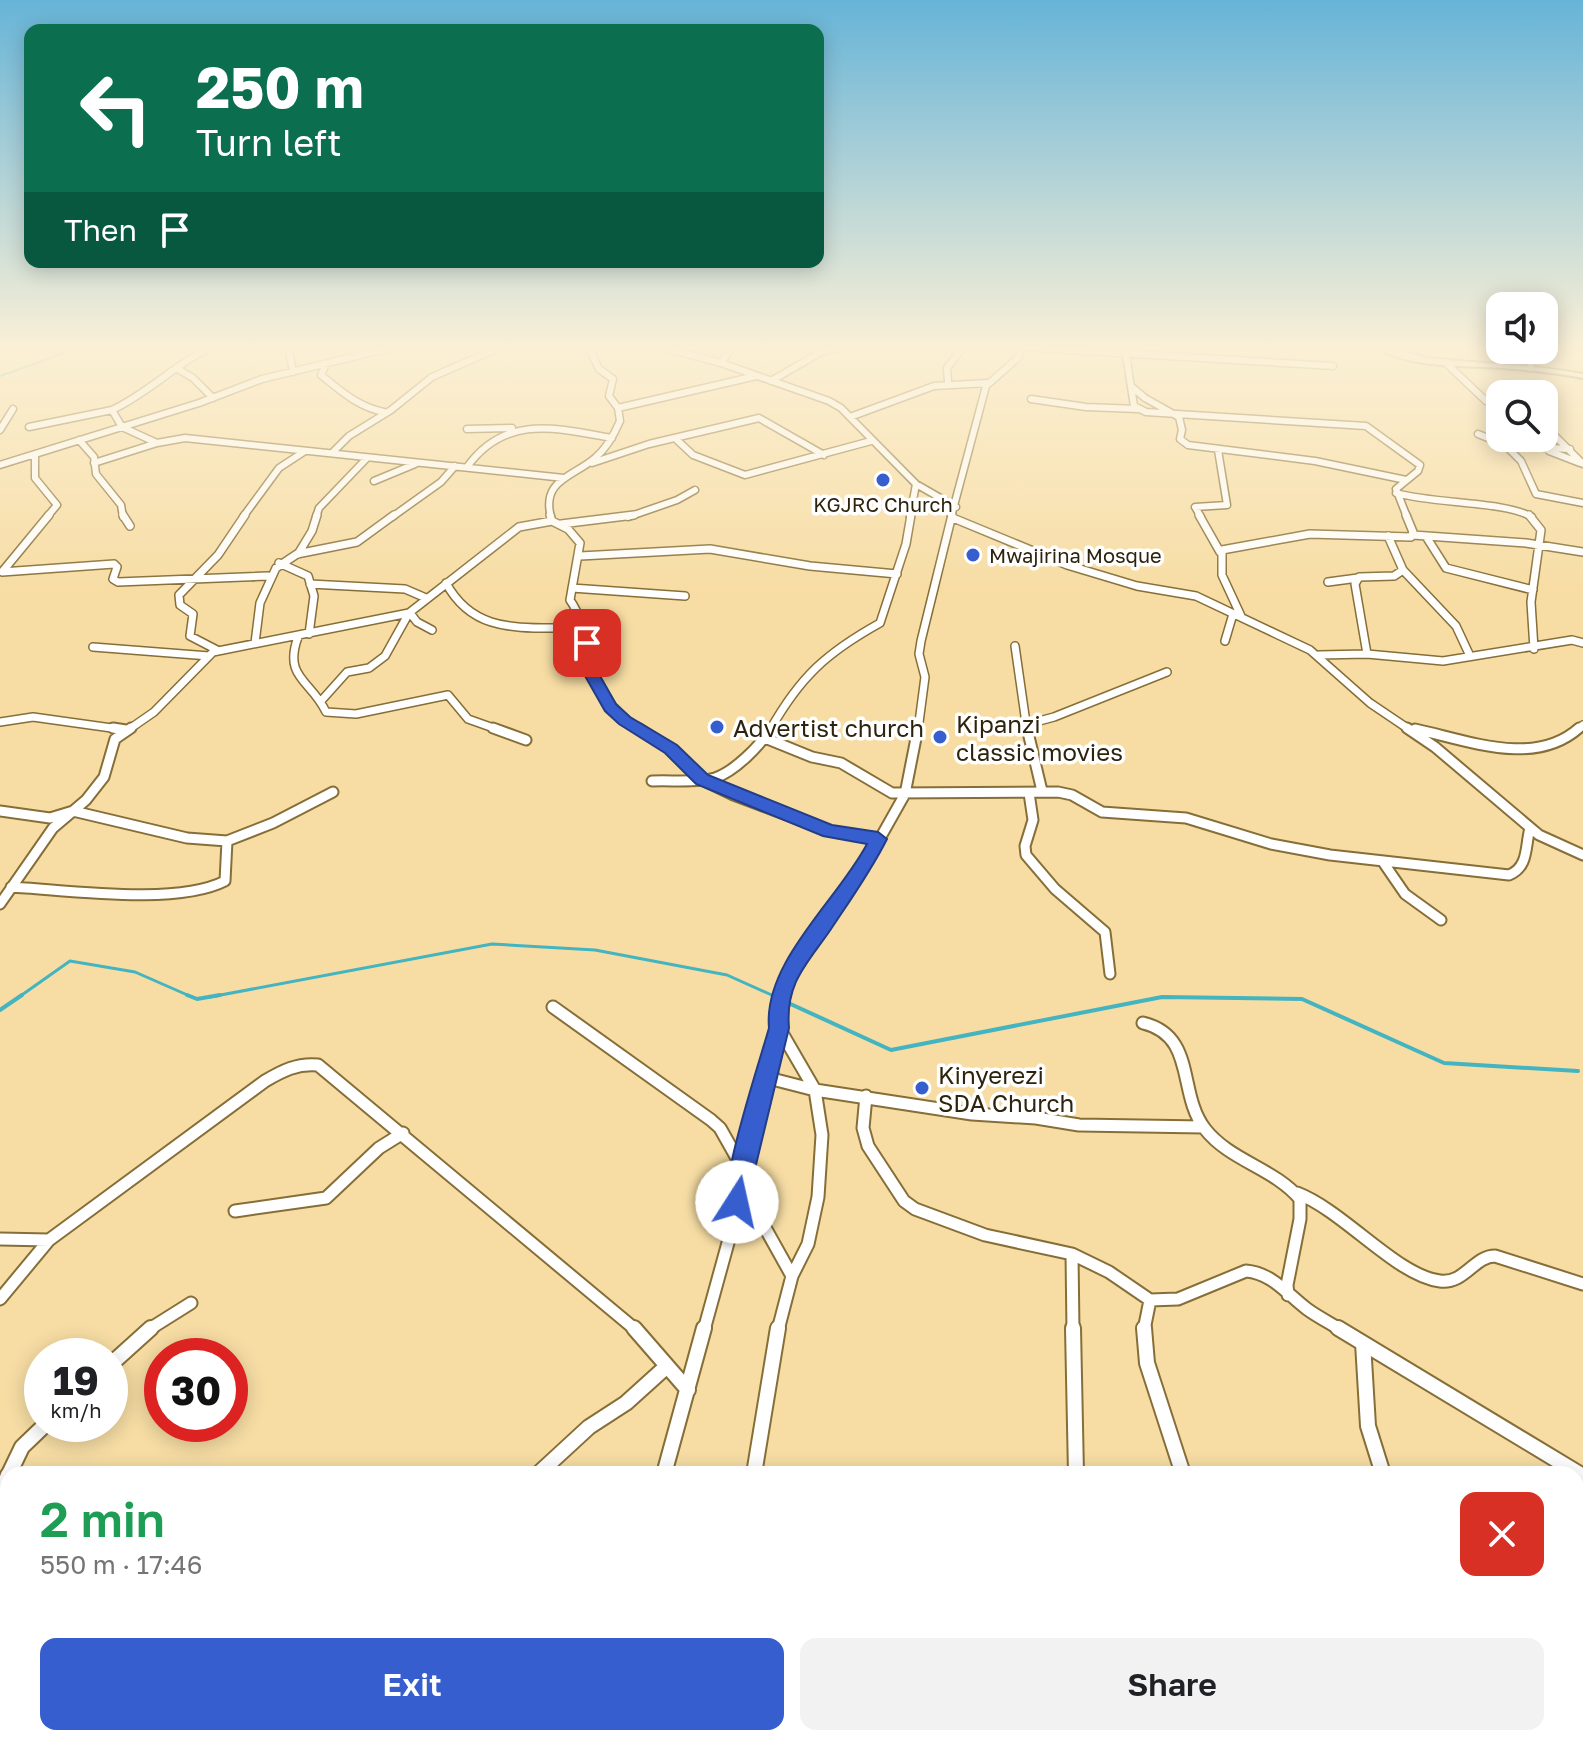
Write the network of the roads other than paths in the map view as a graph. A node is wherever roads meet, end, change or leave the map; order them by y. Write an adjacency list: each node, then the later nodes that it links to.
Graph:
1 (119, 427): 19 (street)
2 (122, 427): 22 (street)
3 (362, 427): 27 (street)
4 (476, 427): 13 (street)
5 (504, 427): 14 (street)
6 (617, 427): 17 (street)
7 (725, 427): 20 (street)
8 (777, 427): 31 (street)
9 (859, 427): 21 (street)
10 (977, 427): 49 (street)
11 (1179, 427): 26 (street)
12 (1368, 427): 43 (street)
13 (467, 429)
14 (524, 429): 17 (street); 40 (street)
15 (1478, 434): 16 (street)
16 (1486, 437)
17 (612, 438): 36 (street)
18 (1558, 438): 24 (street)
19 (79, 440): 30 (street); 35 (street)
20 (677, 440): 31 (street); 36 (street)
21 (871, 441): 31 (street); 45 (street)
22 (157, 443): 25 (street); 35 (street)
23 (1558, 449): 24 (street)
24 (1570, 449): 37 (street)
25 (308, 450): 27 (street); 66 (street)
26 (1218, 450): 43 (street); 57 (street)
27 (333, 452): 32 (street)
28 (1512, 452): 48 (street)
29 (1551, 452): 37 (street)
30 (35, 455): 38 (street); 66 (street)
31 (824, 455)
32 (367, 458): 33 (street); 59 (street)
33 (392, 460): 34 (street); 41 (street)
34 (418, 462): 39 (street); 41 (street)
35 (94, 463): 52 (street)
36 (588, 464): 42 (street)
37 (1583, 464)
38 (0, 465)
39 (455, 466): 40 (street); 59 (street)
40 (467, 467): 42 (street)
41 (391, 472): 44 (street)
42 (564, 478): 51 (street)
43 (1406, 480): 47 (street)
44 (374, 481)
45 (916, 484): 49 (street); 63 (street)
46 (695, 490): 51 (street)
47 (1396, 493): 53 (street); 56 (street)
48 (1583, 503)
49 (956, 507): 50 (street)
50 (953, 518): 75 (street); 106 (street)
51 (556, 523): 60 (street); 68 (street)
52 (130, 526)
53 (1413, 535): 54 (street); 55 (street)
54 (1388, 536): 57 (street); 62 (street)
55 (1427, 538): 56 (street); 71 (street)
56 (1539, 545): 58 (street); 71 (street)
57 (1220, 552): 76 (street)
58 (1583, 552)
59 (298, 554): 61 (street)
60 (580, 556): 63 (street); 70 (street)
61 (279, 563): 64 (street); 69 (street)
62 (1403, 570): 65 (street); 91 (street)
63 (897, 574): 99 (street)
64 (268, 576): 66 (street); 82 (street)
65 (1358, 578): 67 (street); 88 (street)
66 (190, 581): 87 (street)
67 (1328, 582)
68 (446, 583): 73 (street); 77 (street)
69 (310, 584): 73 (street); 79 (street)
70 (572, 588): 72 (street); 101 (street)
71 (1533, 590): 86 (street)
72 (685, 596)
73 (426, 598): 74 (street)
74 (410, 613): 78 (street); 79 (street); 93 (street)
75 (1233, 614): 76 (street); 81 (street)
76 (1243, 619): 89 (street)
77 (553, 628)
78 (432, 630)
79 (309, 634): 80 (street)
80 (298, 637): 82 (street); 93 (street)
81 (1225, 641)
82 (255, 643): 87 (street)
83 (1583, 643): 86 (street)
84 (1015, 646): 95 (street)
85 (93, 647): 90 (street)
86 (1534, 649): 91 (street)
87 (217, 650): 90 (street)
88 (1367, 654): 89 (street); 91 (street)
89 (1319, 655): 97 (street)
90 (209, 656): 98 (street)
91 (1470, 656)
92 (1167, 672): 95 (street)
93 (321, 701): 100 (street)
94 (0, 722): 98 (street)
95 (1028, 724): 103 (street)
96 (1583, 725): 97 (street)
97 (1410, 728): 109 (street)
98 (126, 730): 108 (street)
99 (765, 738): 101 (street); 106 (street)
100 (526, 740)
101 (702, 780): 102 (street); 110 (street)
102 (652, 781)
103 (1042, 791): 105 (street); 113 (street)
104 (333, 792): 111 (street)
105 (1029, 793): 106 (street); 117 (street)
106 (905, 794): 110 (street)
107 (0, 811): 108 (street)
108 (73, 811): 111 (street); 114 (street)
109 (1530, 828): 112 (street); 113 (street)
110 (878, 839): 120 (street)
111 (227, 841): 114 (street)
112 (1583, 855)
113 (1383, 862): 116 (street)
114 (11, 887): 115 (street)
115 (0, 904)
116 (1441, 920)
117 (1110, 974)
118 (553, 1007): 126 (street)
119 (1143, 1023): 124 (street)
120 (779, 1028): 121 (street); 122 (street)
121 (767, 1070): 122 (street); 126 (street)
122 (815, 1090): 123 (street); 133 (street)
123 (866, 1096): 124 (street); 132 (street)
124 (1203, 1127): 128 (street)
125 (403, 1133): 129 (street); 131 (street); 141 (street)
126 (742, 1167): 127 (street)
127 (740, 1183): 133 (street); 142 (street)
128 (1297, 1193): 134 (street); 135 (street)
129 (235, 1211)
130 (0, 1239): 131 (street)
131 (49, 1240): 136 (street)
132 (1072, 1254): 137 (street); 148 (street)
133 (792, 1276): 147 (street)
134 (1583, 1284)
135 (1288, 1295): 137 (street); 139 (street)
136 (0, 1299)
137 (1150, 1300): 149 (street)
138 (191, 1303): 140 (street)
139 (1363, 1343): 150 (street); 151 (street)
140 (128, 1348)
141 (667, 1366): 142 (street); 145 (street)
142 (688, 1390): 146 (street)
143 (27, 1442): 144 (street)
144 (12, 1466)
145 (547, 1466)
146 (666, 1466)
147 (755, 1466)
148 (1076, 1466)
149 (1181, 1466)
150 (1379, 1466)
151 (1566, 1466)

